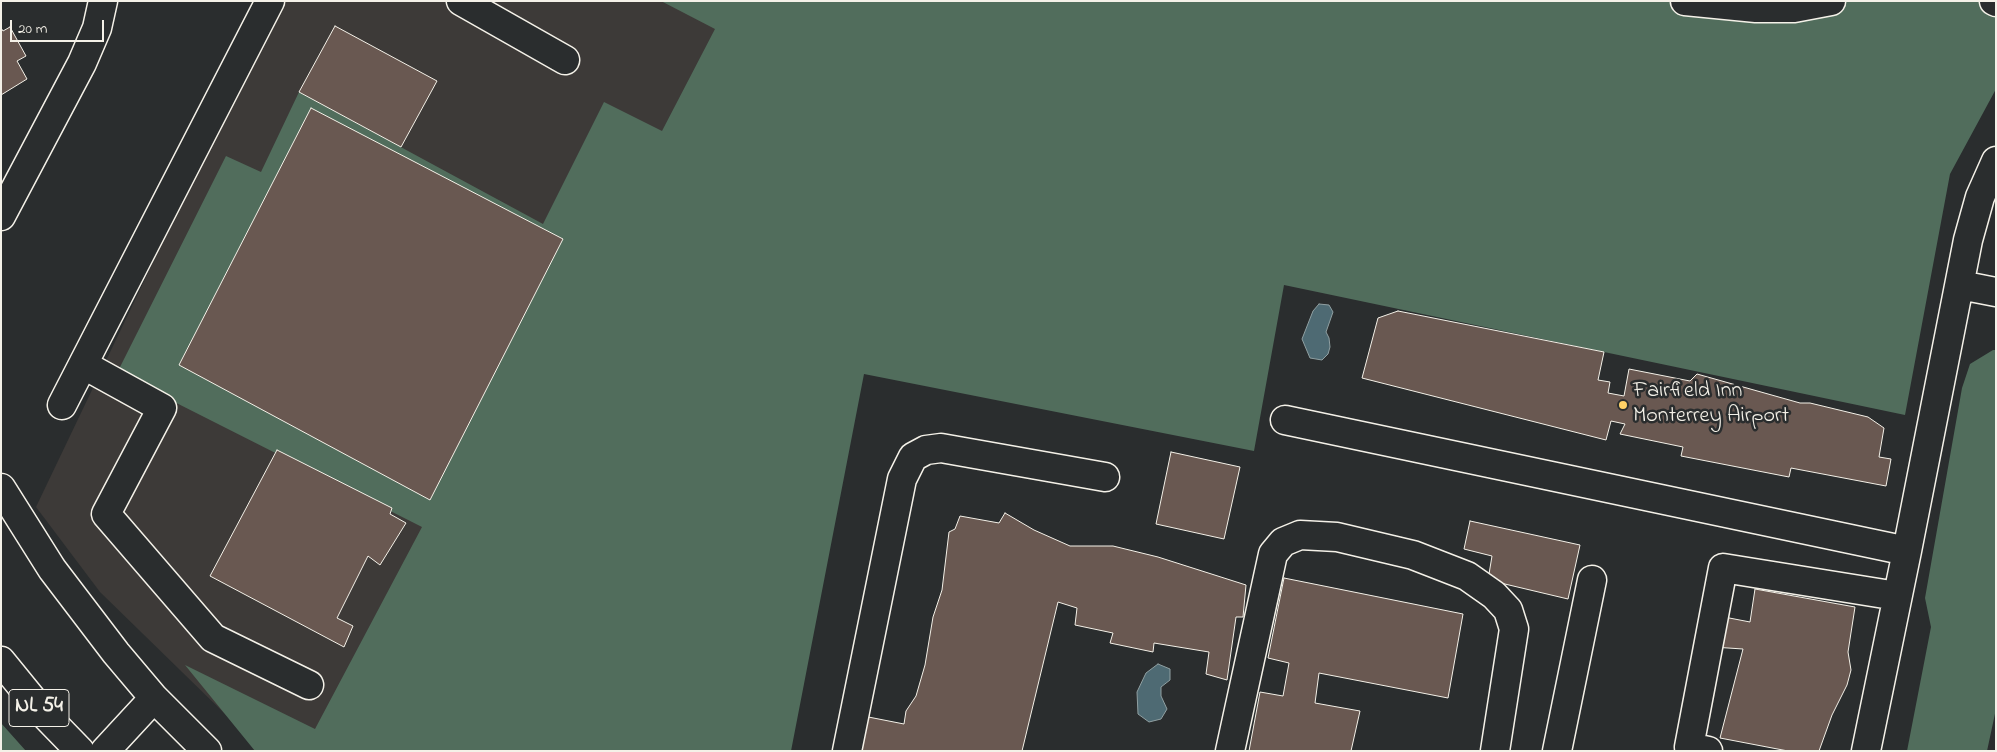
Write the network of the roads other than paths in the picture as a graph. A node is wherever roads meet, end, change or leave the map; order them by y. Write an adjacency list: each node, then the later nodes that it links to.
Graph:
1 (103, 1): 8 (main road)
2 (270, 1): 11 (main road)
3 (461, 1): 6 (main road)
4 (1685, 1): 5 (main road)
5 (1831, 1)
6 (565, 60)
7 (1996, 161): 9 (main road)
8 (1, 216)
9 (1960, 285): 10 (main road); 16 (main road)
10 (1996, 292)
11 (84, 365): 12 (main road); 20 (main road)
12 (62, 406)
13 (1285, 420): 16 (main road)
14 (1105, 477): 25 (main road)
15 (1, 488): 21 (main road)
16 (1908, 551): 18 (main road)
17 (1592, 580): 28 (main road)
18 (1897, 596): 29 (main road); 30 (main road)
19 (1, 662): 22 (main road, NL 54)
20 (309, 684)
21 (154, 698): 23 (main road); 24 (main road)
22 (80, 751)
23 (104, 751)
24 (207, 751)
25 (847, 751)
26 (1230, 751): 27 (main road)
27 (1495, 751)
28 (1557, 751)
29 (1708, 751)
30 (1866, 751)

